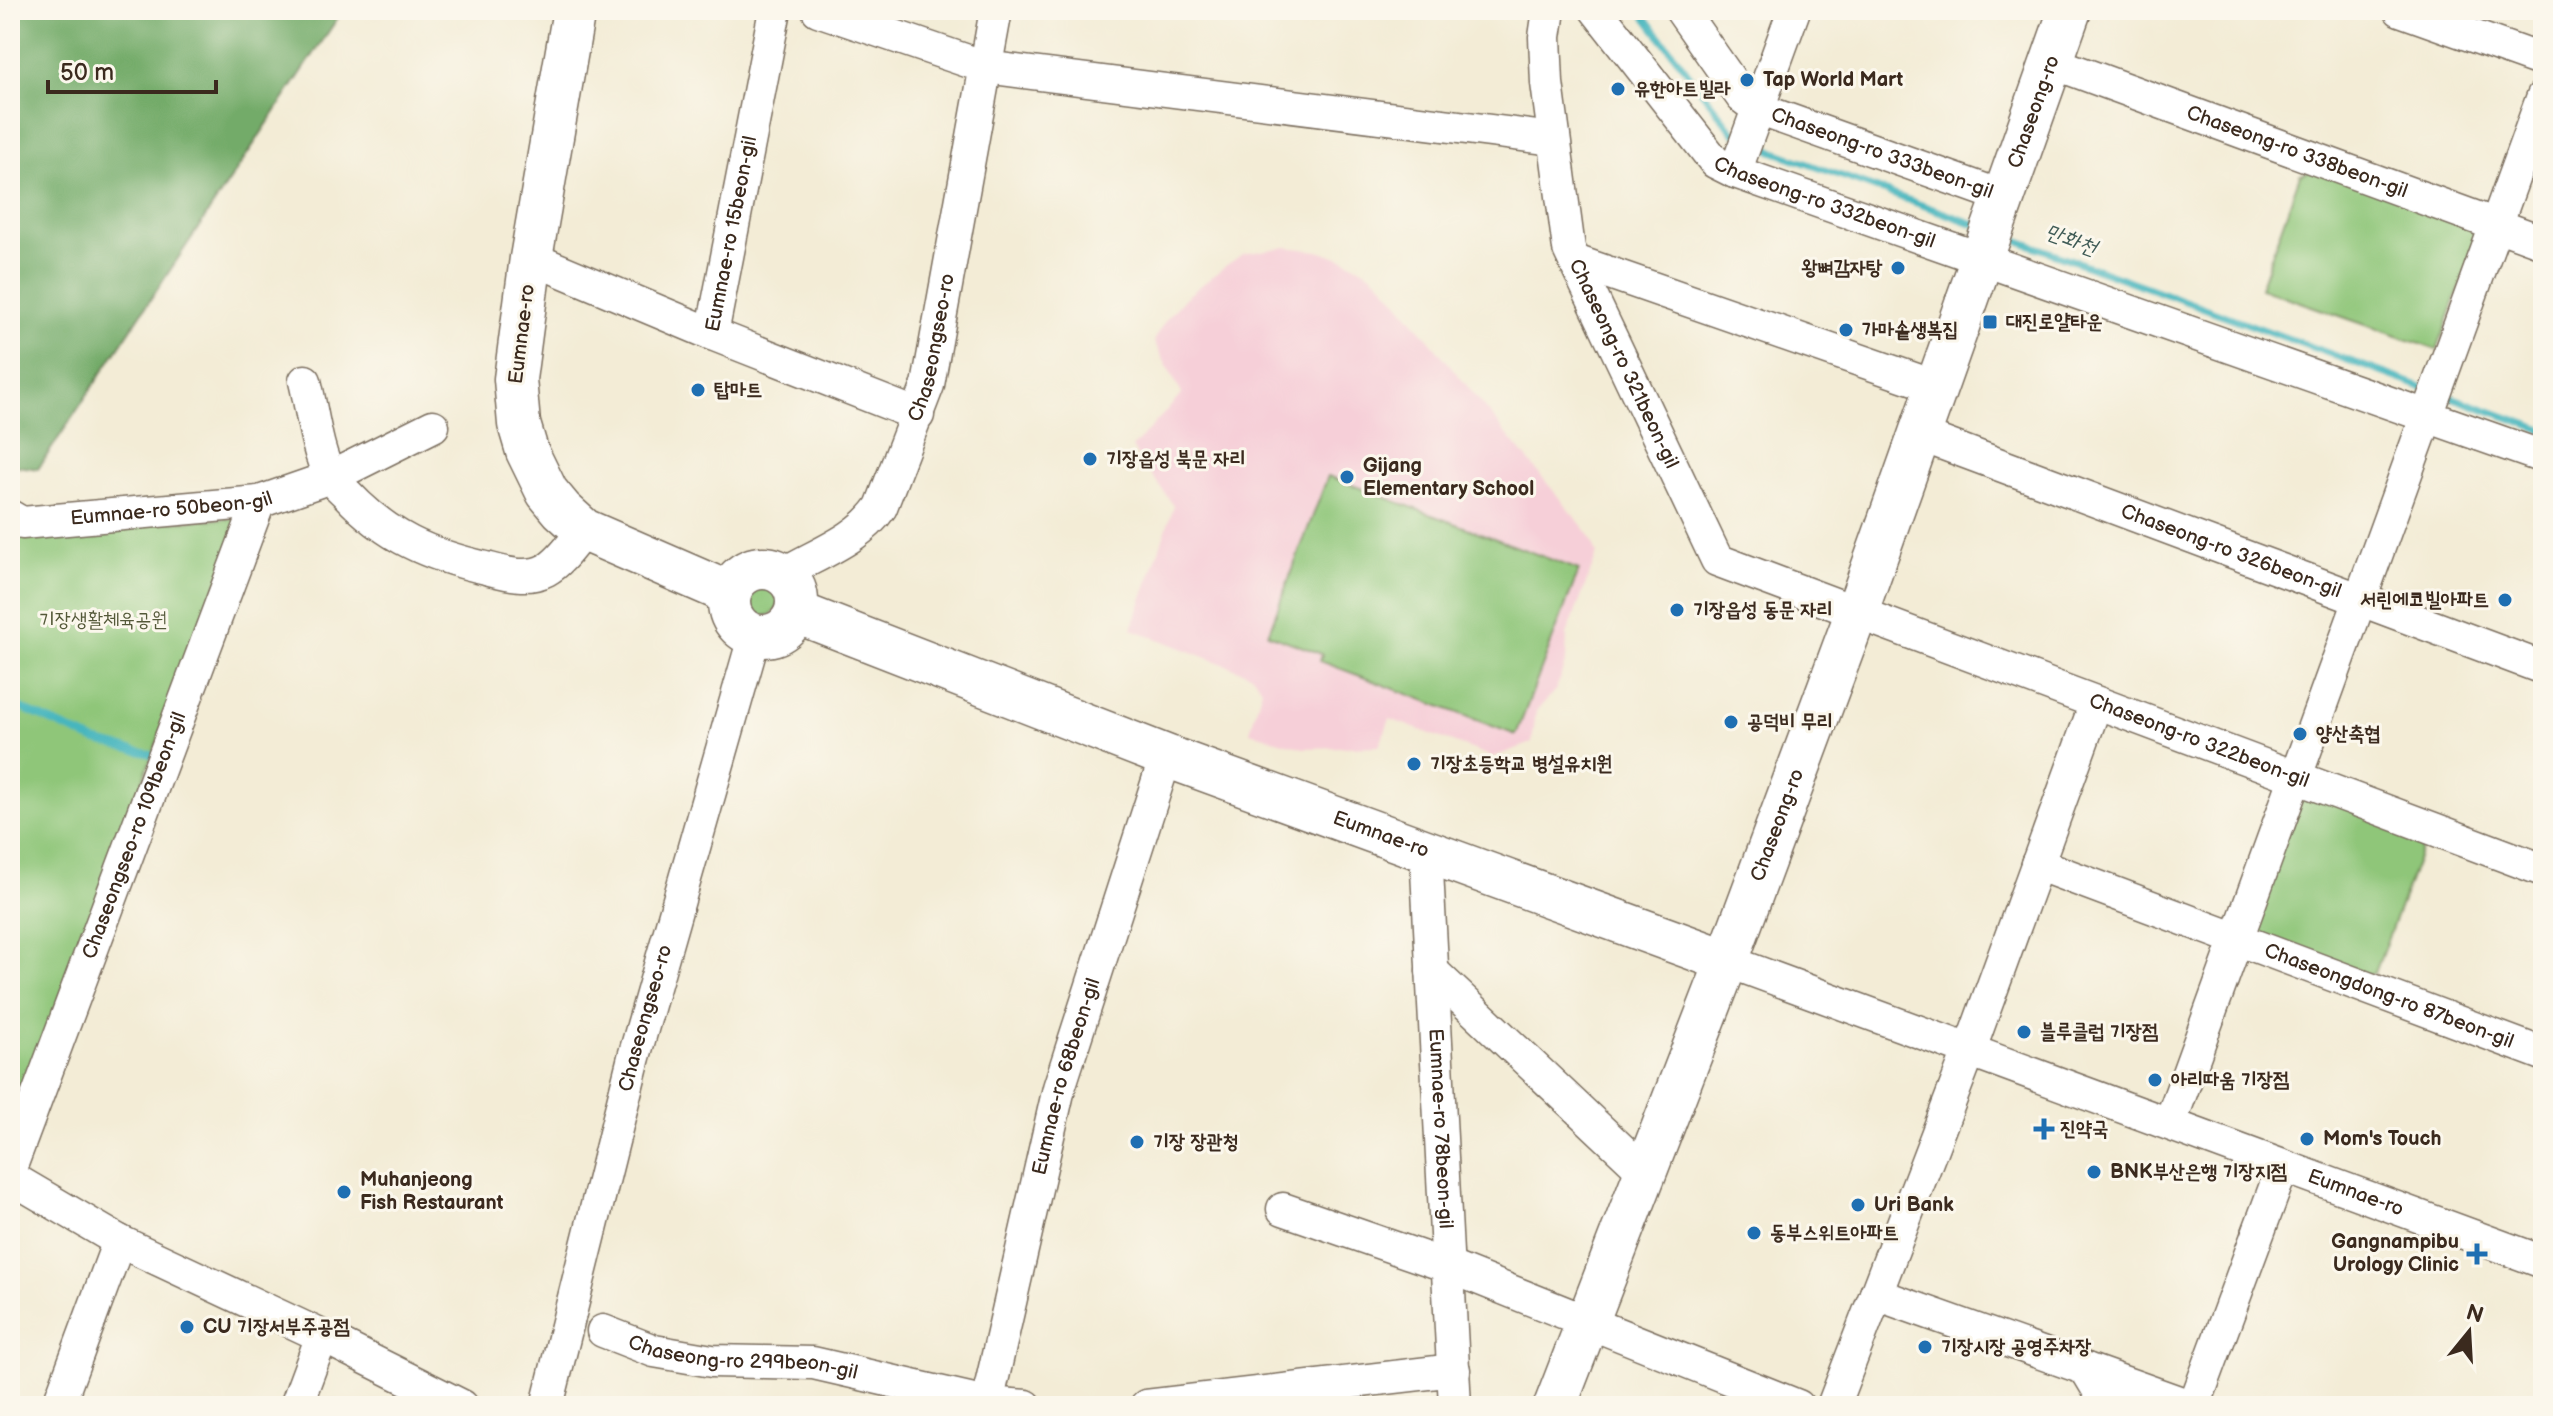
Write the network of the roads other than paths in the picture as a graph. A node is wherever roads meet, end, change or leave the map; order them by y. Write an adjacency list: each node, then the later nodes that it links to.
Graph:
1 (574, 10): 22 (main road, Eumnae-ro)
2 (775, 10): 24 (street, Eumnae-ro 15beon-gil)
3 (818, 10): 13 (street)
4 (996, 10): 13 (street, Chaseongseo-ro)
5 (1549, 10): 16 (street, Chaseong-ro 321beon-gil)
6 (1596, 10): 17 (street, Chaseong-ro 332beon-gil)
7 (1681, 10): 15 (street, Chaseong-ro 333beon-gil)
8 (1794, 10): 15 (street, Chaseong-ro 333beon-gil)
9 (2400, 10): 11 (street)
10 (2059, 13): 12 (main road, Chaseong-ro)
11 (2543, 61)
12 (2051, 62): 18 (main road, Chaseong-ro); 19 (street, Chaseong-ro 338beon-gil)
13 (985, 67): 16 (street); 28 (street, Chaseongseo-ro)
14 (2543, 96): 19 (street)
15 (1756, 117): 17 (street); 18 (street, Chaseong-ro 333beon-gil)
16 (1553, 139): 23 (street, Chaseong-ro 321beon-gil)
17 (1738, 165): 21 (street, Chaseong-ro 332beon-gil)
18 (2002, 200): 21 (main road, Chaseong-ro)
19 (2496, 224): 20 (street, Chaseong-ro 338beon-gil); 27 (street)
20 (2543, 242)
21 (1984, 252): 26 (main road, Chaseong-ro); 27 (street, Chaseong-ro 332beon-gil)
22 (531, 258): 24 (street); 35 (main road, Eumnae-ro)
23 (1575, 261): 26 (street); 39 (street, Chaseong-ro 321beon-gil)
24 (712, 334): 28 (street, Eumnae-ro 15beon-gil)
25 (305, 381): 32 (street)
26 (1937, 387): 30 (main road, Chaseong-ro)
27 (2429, 409): 31 (street, Chaseong-ro 332beon-gil); 38 (street)
28 (918, 415): 37 (street, Chaseongseo-ro)
29 (433, 426): 32 (street, Eumnae-ro 50beon-gil)
30 (1920, 435): 38 (street, Chaseong-ro 326beon-gil); 39 (main road, Chaseong-ro)
31 (2543, 457)
32 (331, 477): 33 (street, Eumnae-ro 50beon-gil); 35 (street)
33 (259, 502): 34 (street, Eumnae-ro 50beon-gil); 55 (street, Chaseongseo-ro 109beon-gil)
34 (10, 516)
35 (584, 530): 36 (main road, Eumnae-ro)
36 (729, 593): 37 (main road); 40 (main road)
37 (790, 593): 40 (main road); 43 (main road, Eumnae-ro)
38 (2359, 600): 41 (street, Chaseong-ro 326beon-gil); 44 (street)
39 (1856, 614): 42 (street, Chaseong-ro 322beon-gil); 49 (main road, Chaseong-ro)
40 (755, 634): 72 (street, Chaseongseo-ro)
41 (2543, 668)
42 (2096, 703): 44 (street, Chaseong-ro 322beon-gil); 46 (street)
43 (1166, 756): 45 (main road, Eumnae-ro); 68 (street, Eumnae-ro 68beon-gil)
44 (2295, 777): 47 (street, Chaseong-ro 322beon-gil); 48 (street)
45 (1426, 851): 49 (main road, Eumnae-ro); 50 (street, Eumnae-ro 78beon-gil)
46 (2037, 864): 48 (street, Chaseongdong-ro 87beon-gil); 51 (street)
47 (2543, 870)
48 (2236, 939): 52 (street, Chaseongdong-ro 87beon-gil); 53 (street)
49 (1727, 961): 51 (street, Eumnae-ro); 56 (main road, Chaseong-ro)
50 (1432, 971): 56 (street); 61 (street, Eumnae-ro 78beon-gil)
51 (1970, 1049): 53 (street, Eumnae-ro); 62 (street)
52 (2543, 1054)
53 (2170, 1123): 54 (street, Eumnae-ro)
54 (2283, 1166): 60 (street, Eumnae-ro); 80 (street)
55 (10, 1169)
56 (1645, 1172): 63 (main road, Chaseong-ro)
57 (10, 1177): 59 (street)
58 (1283, 1209): 61 (street)
59 (119, 1241): 65 (street); 69 (street)
60 (2543, 1262)
61 (1450, 1267): 63 (street); 67 (street, Eumnae-ro 78beon-gil)
62 (1876, 1294): 66 (street); 78 (street)
63 (1587, 1322): 76 (main road, Chaseong-ro); 77 (street)
64 (603, 1331): 68 (street, Chaseong-ro 299beon-gil)
65 (322, 1336): 70 (street); 71 (street)
66 (2086, 1369): 79 (street); 80 (street)
67 (1454, 1370): 74 (street); 75 (street, Eumnae-ro 78beon-gil)
68 (987, 1403): 73 (street, Chaseong-ro 299beon-gil)
69 (58, 1406)
70 (296, 1406)
71 (462, 1406)
72 (547, 1406)
73 (1026, 1406)
74 (1146, 1406)
75 (1455, 1406)
76 (1555, 1406)
77 (1798, 1406)
78 (1833, 1406)
79 (2108, 1406)
80 (2192, 1406)

